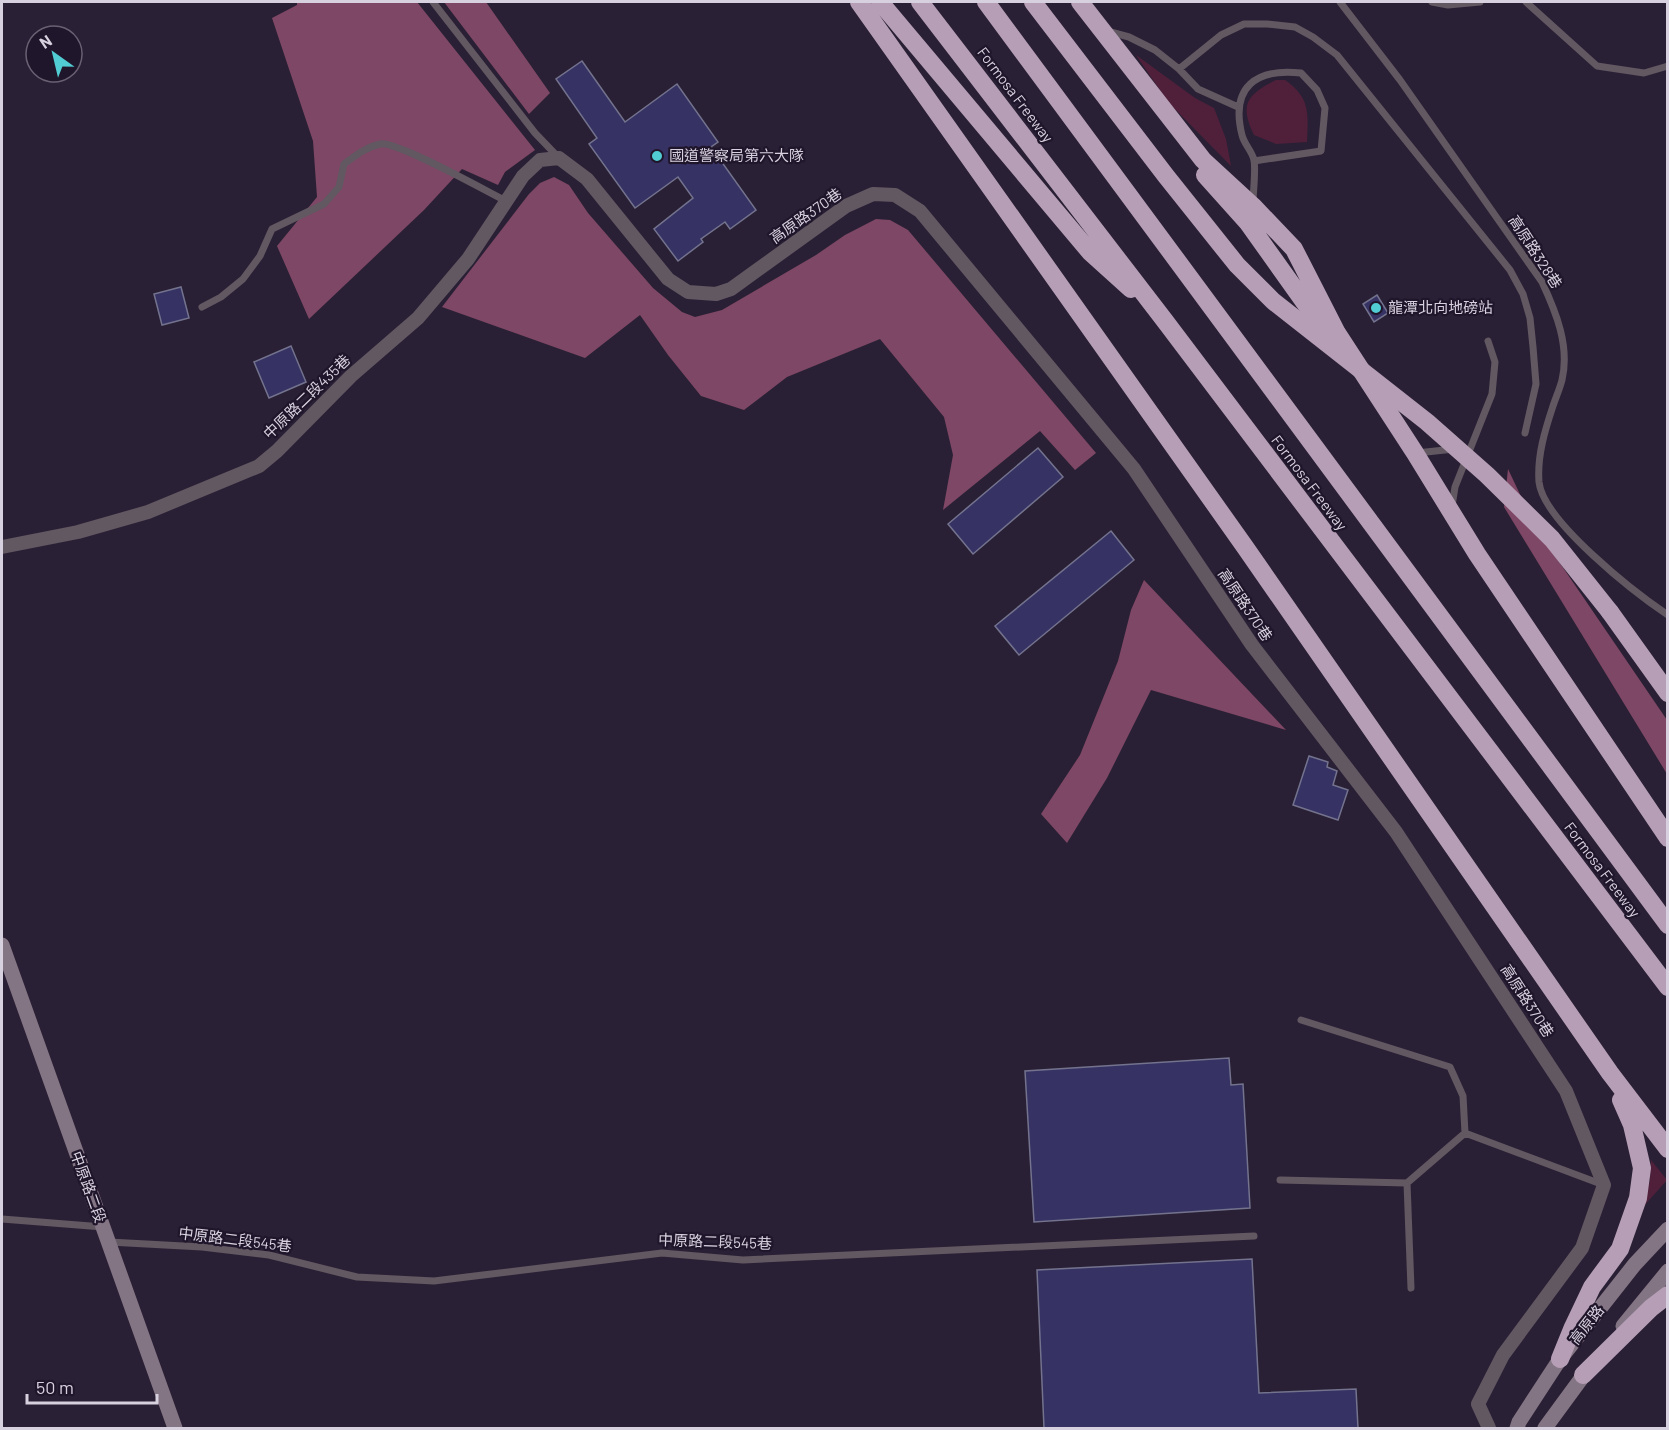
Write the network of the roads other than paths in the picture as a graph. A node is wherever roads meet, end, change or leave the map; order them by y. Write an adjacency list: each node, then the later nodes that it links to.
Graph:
1 (433, 2): 17 (lane)
2 (859, 2): 37 (highway)
3 (880, 2): 22 (highway)
4 (920, 2): 22 (highway, Formosa Freeway)
5 (986, 2): 33 (highway, Formosa Freeway)
6 (1033, 2): 31 (highway, bridge)
7 (1080, 2): 12 (highway)
8 (1340, 2): 30 (lane, 高原路328巷)
9 (1432, 2): 10 (lane)
10 (1480, 2)
11 (1526, 2): 13 (lane)
12 (1102, 30): 14 (lane); 16 (highway)
13 (1668, 66)
14 (1179, 69): 15 (lane); 25 (lane)
15 (1238, 106): 18 (lane); 18 (lane)
16 (1180, 130): 20 (highway); 24 (highway)
17 (559, 158): 19 (street, 中原路二段435巷); 42 (street, 高原路370巷)
18 (1254, 161): 20 (lane)
19 (506, 201): 21 (lane); 29 (street, 中原路二段435巷)
20 (1253, 206): 24 (highway)
21 (202, 307)
22 (1165, 321): 35 (highway, Formosa Freeway)
23 (1488, 341): 26 (lane)
24 (1393, 418): 27 (highway)
25 (1525, 433)
26 (1471, 448): 27 (lane); 28 (lane)
27 (1415, 453): 28 (highway)
28 (1451, 512): 32 (highway)
29 (2, 547)
30 (1668, 615)
31 (1668, 693)
32 (1668, 838)
33 (1668, 926)
34 (2, 945): 44 (street, 中原路二段)
35 (1668, 987)
36 (1301, 1020): 38 (lane)
37 (1610, 1073): 39 (highway); 51 (highway)
38 (1465, 1133): 41 (lane); 42 (lane)
39 (1668, 1149)
40 (1280, 1180): 41 (lane)
41 (1407, 1183): 49 (lane)
42 (1604, 1185): 54 (street)
43 (2, 1219): 44 (lane)
44 (103, 1227): 47 (street, 中原路二段)
45 (1668, 1229): 51 (street, 高原路)
46 (1254, 1236): 47 (lane, 中原路二段545巷)
47 (109, 1242): 53 (street, 中原路二段)
48 (1668, 1271): 52 (street, 高原路)
49 (1411, 1288)
50 (1668, 1295): 52 (highway)
51 (1560, 1359): 55 (street, 高原路)
52 (1584, 1375): 56 (street, 高原路)
53 (175, 1428)
54 (1489, 1428)
55 (1517, 1428)
56 (1545, 1428)

